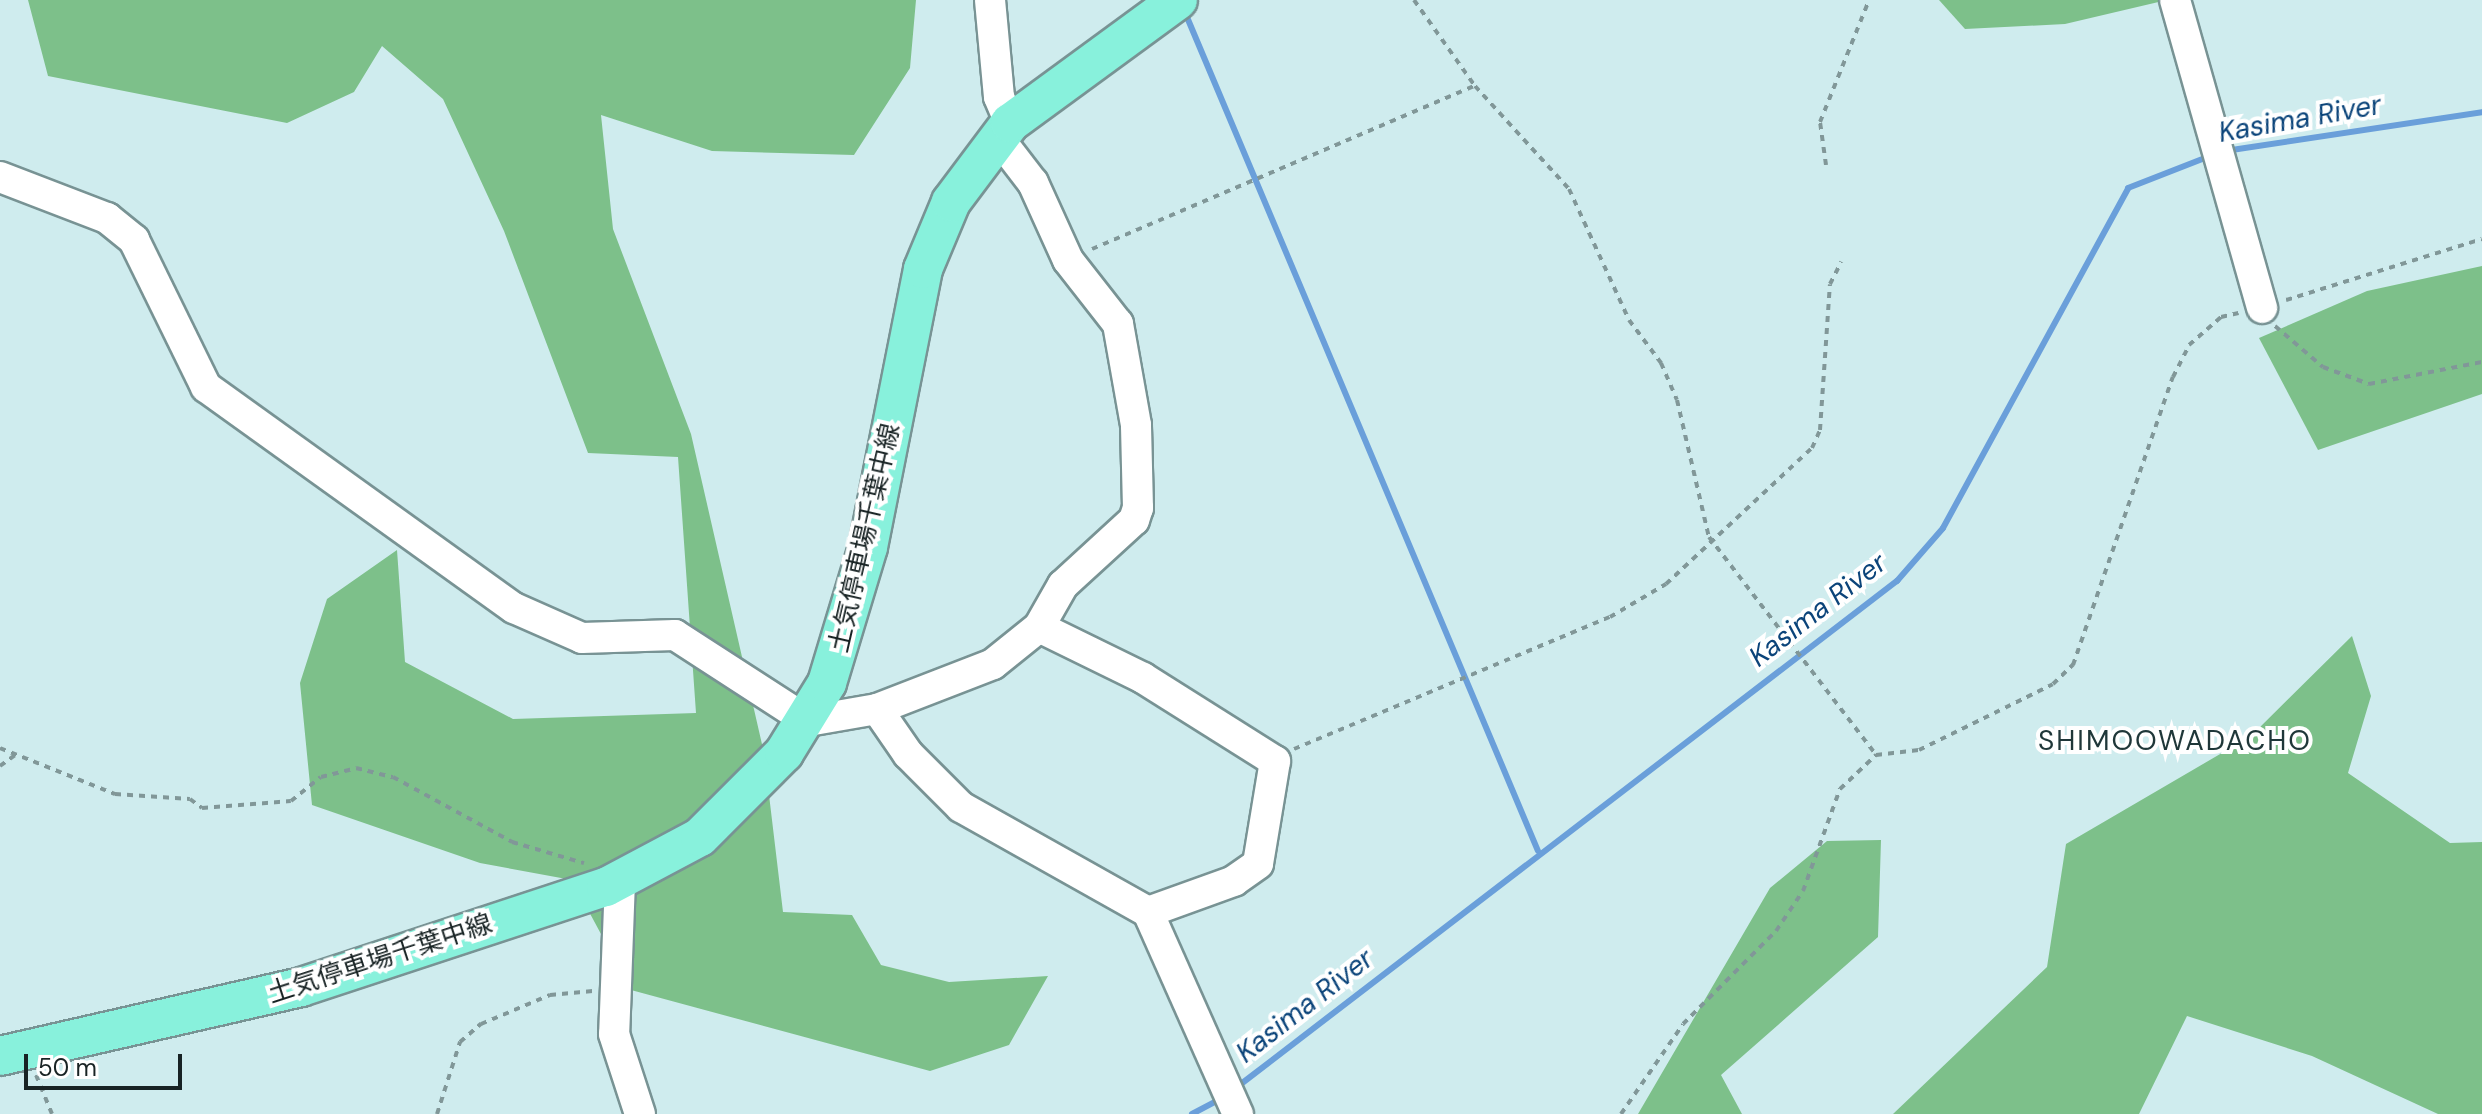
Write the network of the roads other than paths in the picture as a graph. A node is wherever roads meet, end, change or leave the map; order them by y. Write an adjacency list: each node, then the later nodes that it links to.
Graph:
1 (990, 0): 4 (street)
2 (1178, 0): 4 (main road, 土気停車場千葉中線)
3 (2175, 0): 6 (street)
4 (1003, 129): 7 (street); 9 (main road, 土気停車場千葉中線)
5 (0, 177): 9 (street)
6 (2262, 308)
7 (1039, 627): 8 (street); 11 (street)
8 (877, 709): 9 (street); 11 (street)
9 (808, 721): 10 (main road, 土気停車場千葉中線)
10 (613, 884): 12 (main road, 土気停車場千葉中線); 14 (street)
11 (1148, 912): 13 (street)
12 (14, 1052)
13 (1231, 1099)
14 (640, 1114)

